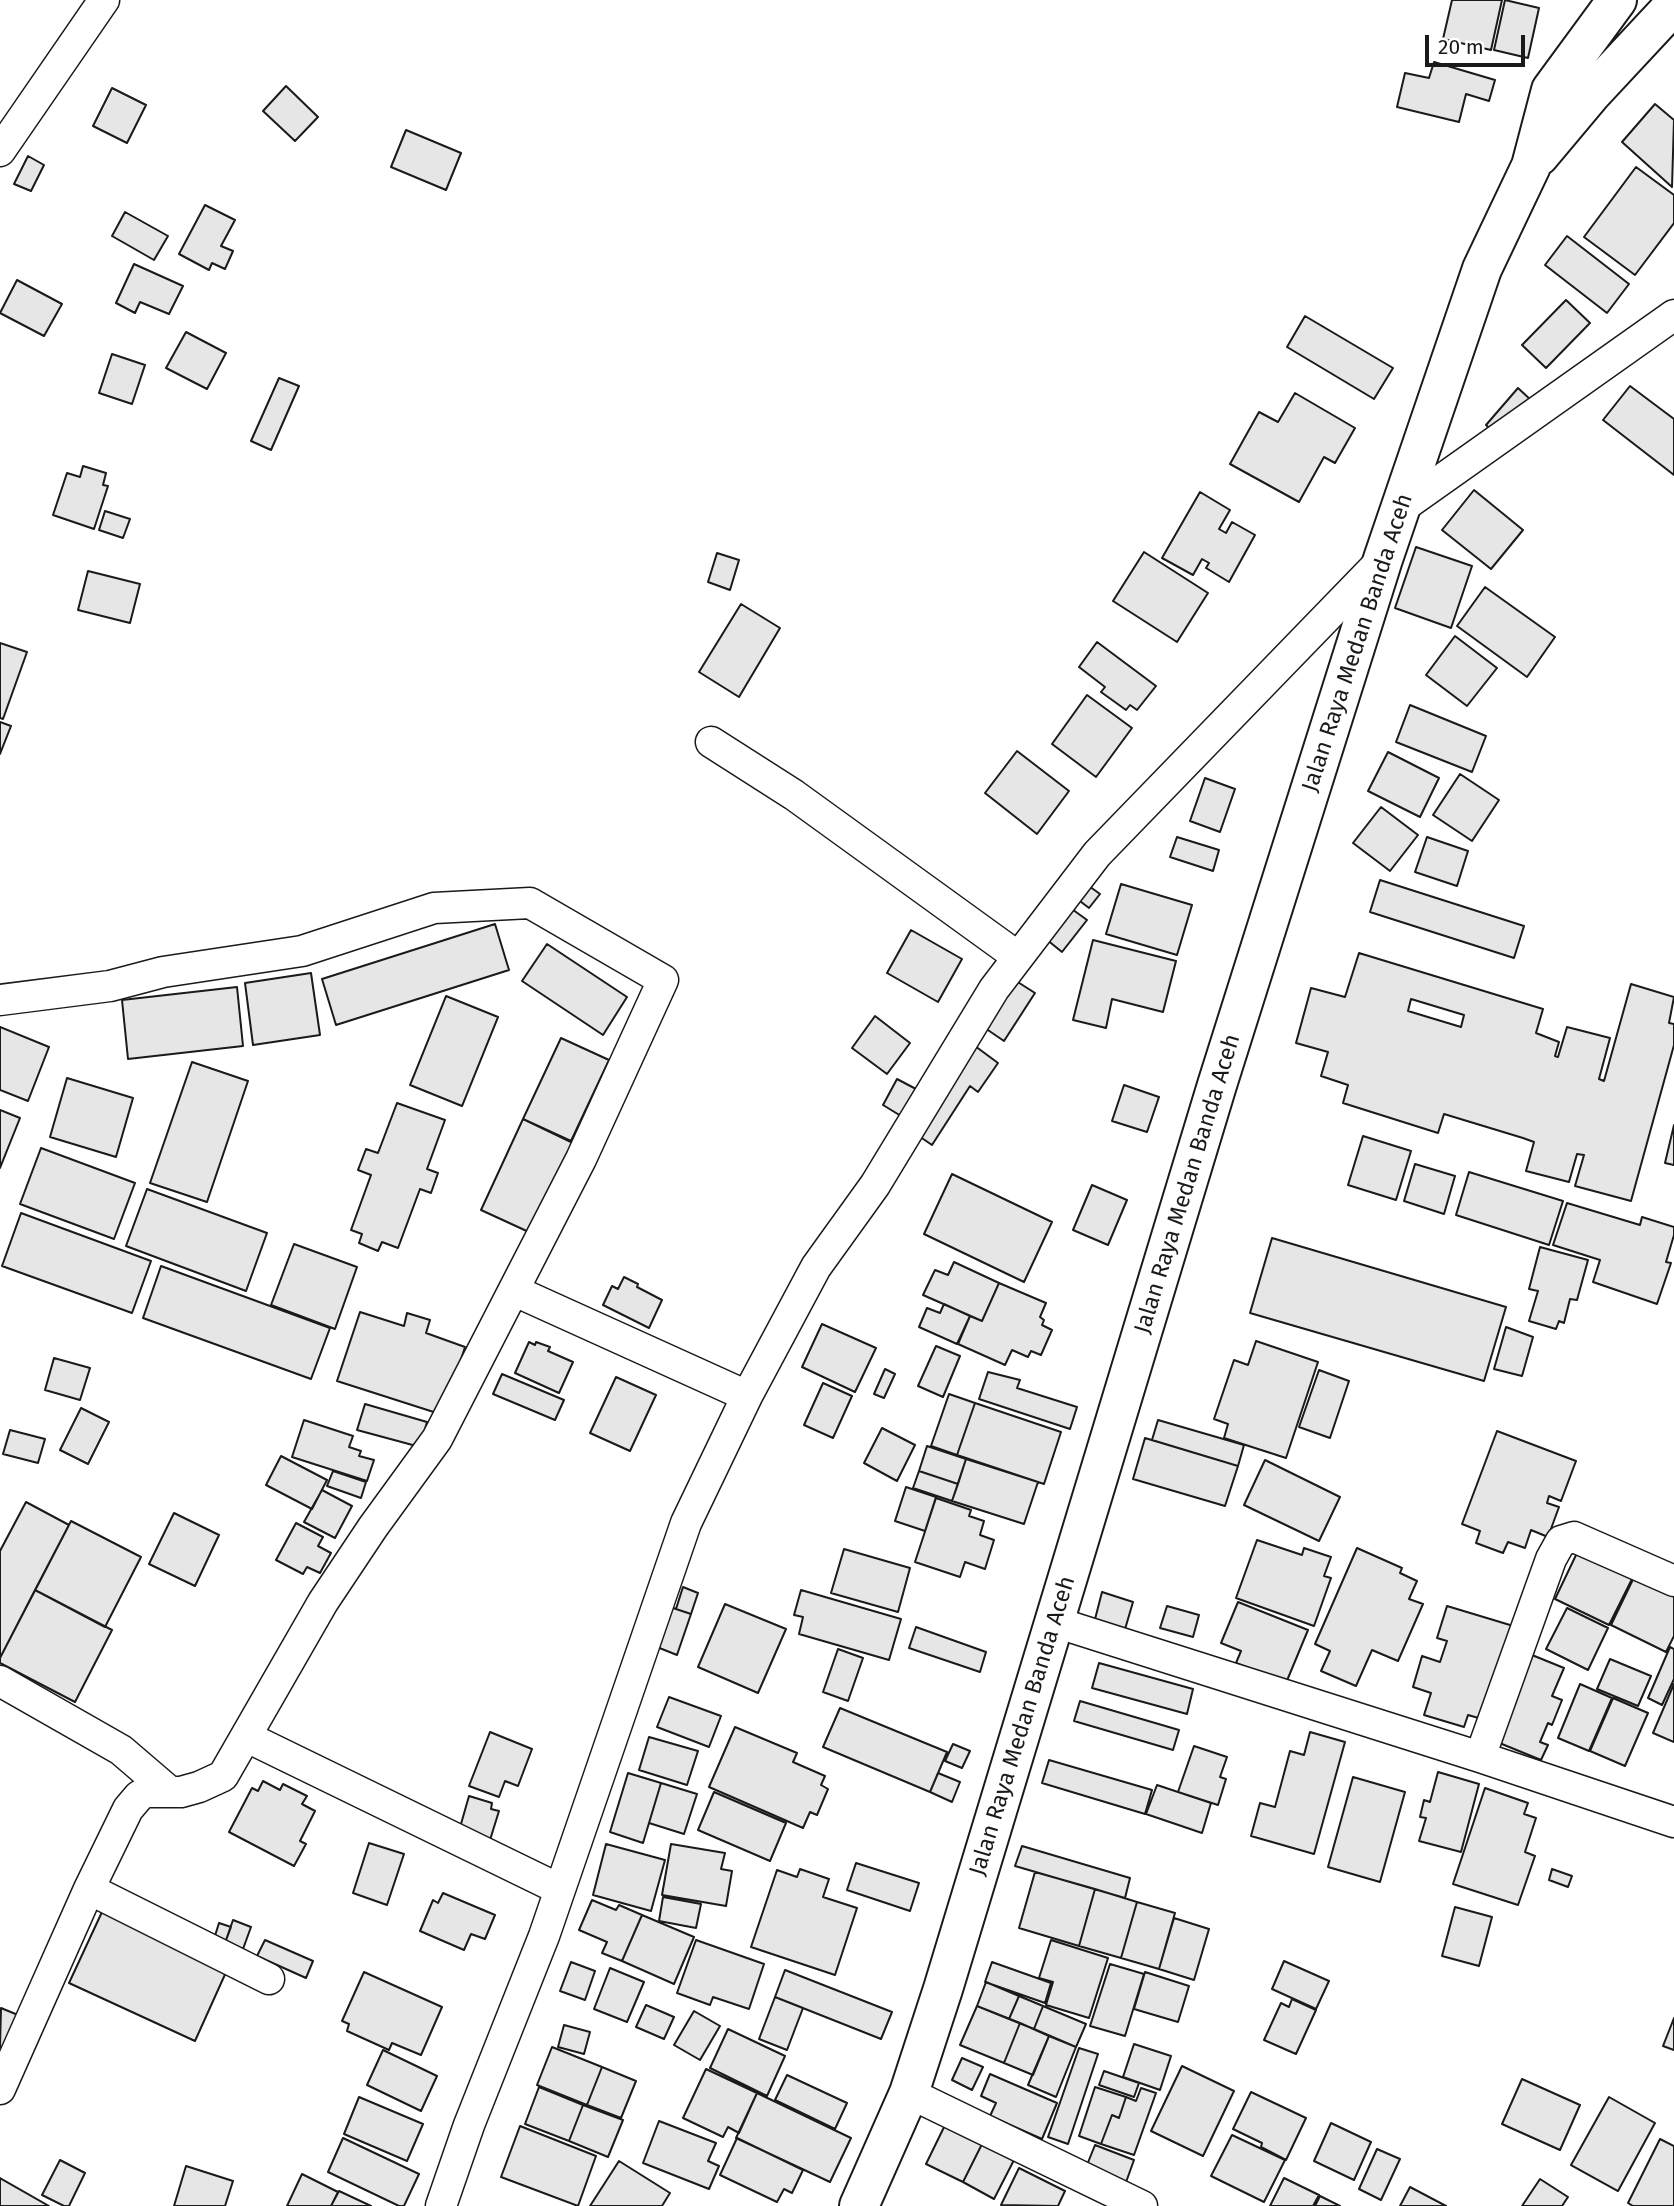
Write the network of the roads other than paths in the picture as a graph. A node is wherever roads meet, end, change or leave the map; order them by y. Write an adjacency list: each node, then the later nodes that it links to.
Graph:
1 (104, 0): 4 (street)
2 (1617, 0): 5 (highway, Jalan Raya Medan Banda Aceh)
3 (1674, 5): 5 (highway, Jalan Raya Medan Banda Aceh)
4 (0, 151)
5 (1531, 166): 7 (highway, Jalan Raya Medan Banda Aceh)
6 (1674, 316): 7 (street)
7 (1400, 509): 8 (highway, Jalan Raya Medan Banda Aceh)
8 (1383, 559): 10 (street); 15 (highway, Jalan Raya Medan Banda Aceh)
9 (711, 742): 10 (street)
10 (1018, 957): 13 (street)
11 (0, 1000): 12 (street)
12 (515, 1291): 13 (street); 17 (street)
13 (747, 1396): 22 (street)
14 (1674, 1581): 18 (street)
15 (1055, 1622): 18 (street); 25 (highway, Jalan Raya Medan Banda Aceh)
16 (0, 1681): 19 (street)
17 (247, 1737): 19 (street); 22 (street)
18 (1480, 1757): 20 (street)
19 (170, 1792): 21 (street)
20 (1674, 1822)
21 (89, 1889): 23 (street); 24 (street)
22 (559, 1889): 26 (street)
23 (269, 1979)
24 (0, 2089)
25 (909, 2092): 27 (highway, Jalan Raya Medan Banda Aceh); 28 (street)
26 (441, 2206)
27 (859, 2206)
28 (1142, 2206)

